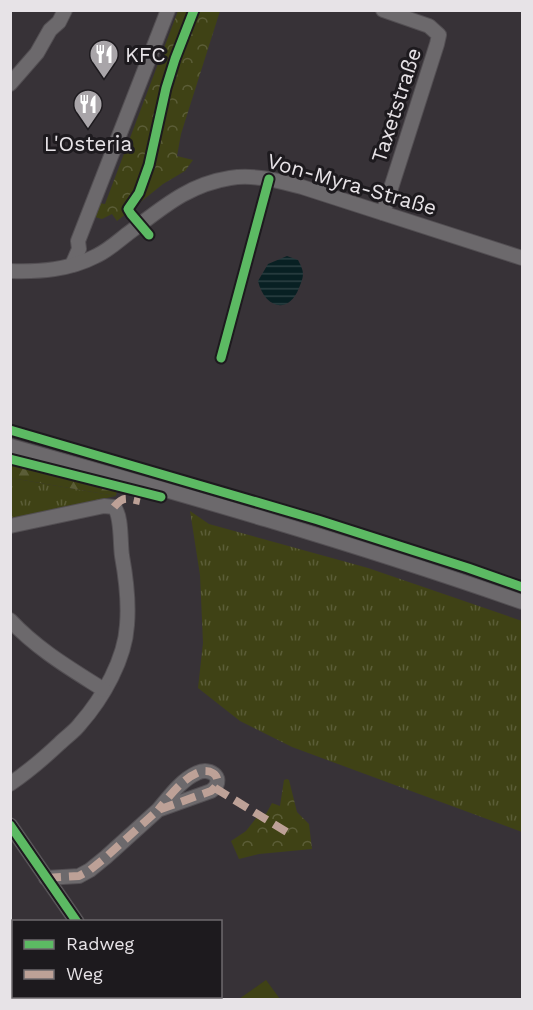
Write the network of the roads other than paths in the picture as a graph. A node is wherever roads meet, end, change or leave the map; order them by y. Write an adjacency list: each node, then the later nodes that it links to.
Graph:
1 (54, 10): 5 (street)
2 (65, 10): 5 (street)
3 (168, 10): 9 (street)
4 (383, 10): 7 (street, Taxetstraße)
5 (50, 30): 6 (street)
6 (10, 84)
7 (383, 213): 8 (street, Von-Myra-Straße); 9 (street, Von-Myra-Straße)
8 (522, 258)
9 (72, 266): 10 (street, Von-Myra-Straße)
10 (10, 271)
11 (10, 446): 13 (street)
12 (10, 526): 15 (street)
13 (522, 602)
14 (10, 621): 15 (street)
15 (104, 690): 16 (street)
16 (10, 784)
17 (158, 810): 19 (street)
18 (10, 825): 19 (street)
19 (46, 878): 20 (street)
20 (76, 920)

